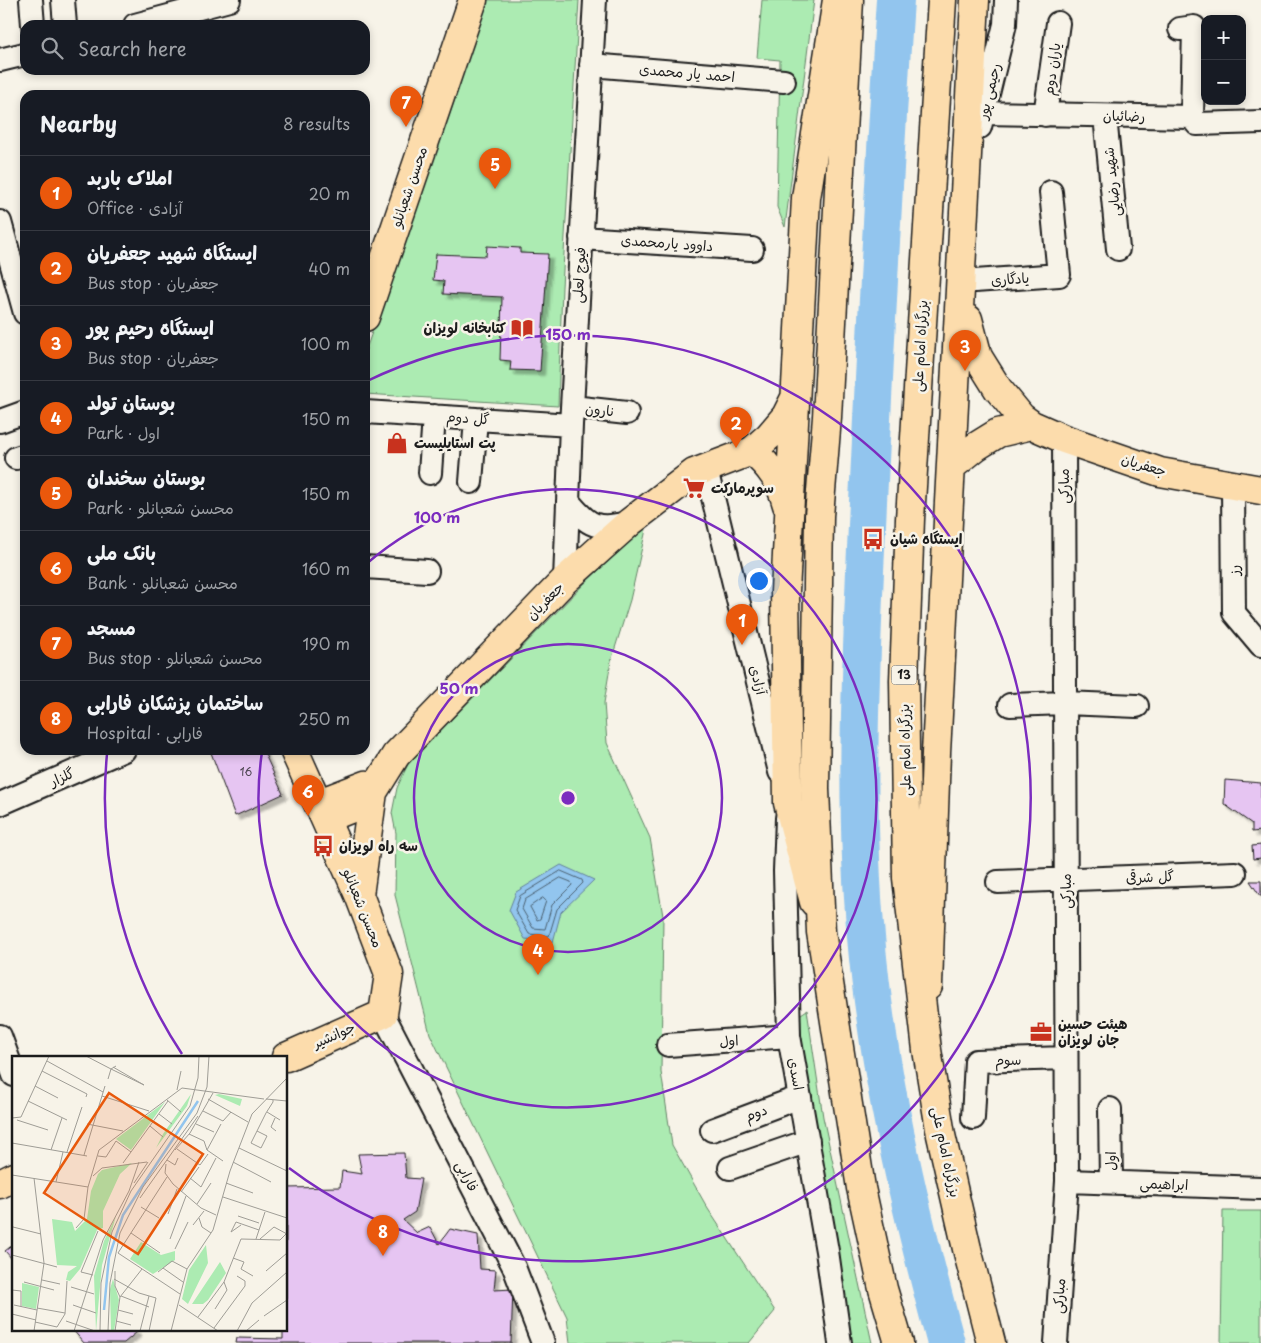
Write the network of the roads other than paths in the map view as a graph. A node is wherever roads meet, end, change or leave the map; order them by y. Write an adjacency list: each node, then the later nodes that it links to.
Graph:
1 (30, 0): 11 (street)
2 (63, 0): 12 (street)
3 (229, 0): 13 (street)
4 (473, 0): 31 (main road, محسن شعبانلو)
5 (594, 0): 18 (street, فیوج لعلی)
6 (837, 0): 34 (main road)
7 (849, 0): 71 (main road)
8 (942, 0): 76 (main road, بزرگراه امام علی / 13)
9 (975, 0): 25 (main road)
10 (1006, 0): 20 (street, رحیمی پور)
11 (32, 20)
12 (65, 20)
13 (153, 20)
14 (1058, 22): 21 (street, یاران دوم)
15 (1193, 27): 23 (street)
16 (20, 55): 17 (street)
17 (0, 60)
18 (591, 65): 19 (street, احمد یار محمدی); 28 (street, فیوج لعلی)
19 (784, 81)
20 (983, 113): 21 (street, رضائیان); 25 (street, رحیمی پور)
21 (1045, 115): 22 (street, رضائیان)
22 (1105, 116): 23 (street, رضائیان); 29 (street, شهید رضایی)
23 (1192, 117): 24 (street, رضائیان)
24 (1261, 122)
25 (966, 181): 32 (main road)
26 (1051, 192): 32 (street, یادگاری)
27 (0, 222): 33 (street)
28 (581, 238): 30 (street, داوود یارمحمدی); 39 (street, فیوج لعلی)
29 (1118, 248)
30 (752, 249)
31 (372, 279)
32 (961, 282): 42 (main road, جعفریان); 45 (main road)
33 (20, 295)
34 (796, 394): 44 (main road, جعفریان); 52 (main road)
35 (370, 412): 38 (street, گل دوم)
36 (627, 413): 39 (street, نارون)
37 (20, 414): 41 (street)
38 (434, 416): 40 (street, گل دوم); 47 (street)
39 (571, 416): 40 (street, گل دوم); 51 (street, فیوج لعلی)
40 (476, 419): 48 (street)
41 (0, 421)
42 (1032, 425): 43 (main road, جعفریان); 45 (main road)
43 (1064, 439): 49 (main road, جعفریان); 58 (street, مبارکی)
44 (752, 452): 46 (main road, جعفریان); 52 (main road)
45 (952, 466): 76 (main road)
46 (706, 469): 53 (main road, جعفریان); 64 (street, آزادی)
47 (430, 473)
48 (471, 482)
49 (1233, 485): 50 (main road, جعفریان); 57 (street, رز)
50 (1261, 490)
51 (568, 501): 53 (street); 56 (street, فیوج لعلی)
52 (788, 512): 64 (main road)
53 (630, 522): 56 (main road, جعفریان)
54 (370, 568): 55 (street)
55 (427, 570)
56 (565, 580): 63 (main road, جعفریان)
57 (1261, 645)
58 (1065, 704): 59 (street); 60 (street); 68 (street, مبارکی)
59 (1010, 705)
60 (1137, 706)
61 (113, 755): 65 (street, گلزار)
62 (296, 755): 66 (main road, محسن شعبانلو)
63 (373, 792): 66 (main road); 70 (main road)
64 (788, 803): 71 (main road); 74 (street, اسدی)
65 (0, 804)
66 (322, 810): 70 (main road, محسن شعبانلو)
67 (1235, 873): 68 (street, گل شرقی)
68 (1066, 880): 69 (street, گل شرقی); 78 (street, مبارکی)
69 (998, 882)
70 (359, 895): 72 (main road, محسن شعبانلو)
71 (821, 932): 93 (main road)
72 (383, 1014): 77 (main road, جوانشیر); 91 (street, فارابی)
73 (0, 1036): 79 (street)
74 (789, 1036): 75 (street, اول); 80 (street, اسدی)
75 (668, 1045)
76 (926, 1050): 94 (main road, بزرگراه امام علی / 13)
77 (288, 1056)
78 (1066, 1058): 82 (street, سوم); 87 (street, مبارکی)
79 (12, 1069)
80 (800, 1097): 83 (street, دوم); 84 (street, اسدی)
81 (1110, 1109): 88 (street, اول)
82 (973, 1118)
83 (712, 1130)
84 (808, 1141): 85 (street); 92 (street, اسدی)
85 (730, 1168)
86 (12, 1178): 89 (main road)
87 (1067, 1181): 88 (street, ابراهیمی); 95 (street, مبارکی)
88 (1111, 1182): 90 (street, ابراهیمی)
89 (0, 1184)
90 (1261, 1188)
91 (543, 1343)
92 (840, 1343)
93 (899, 1343)
94 (991, 1343)
95 (1056, 1343)

